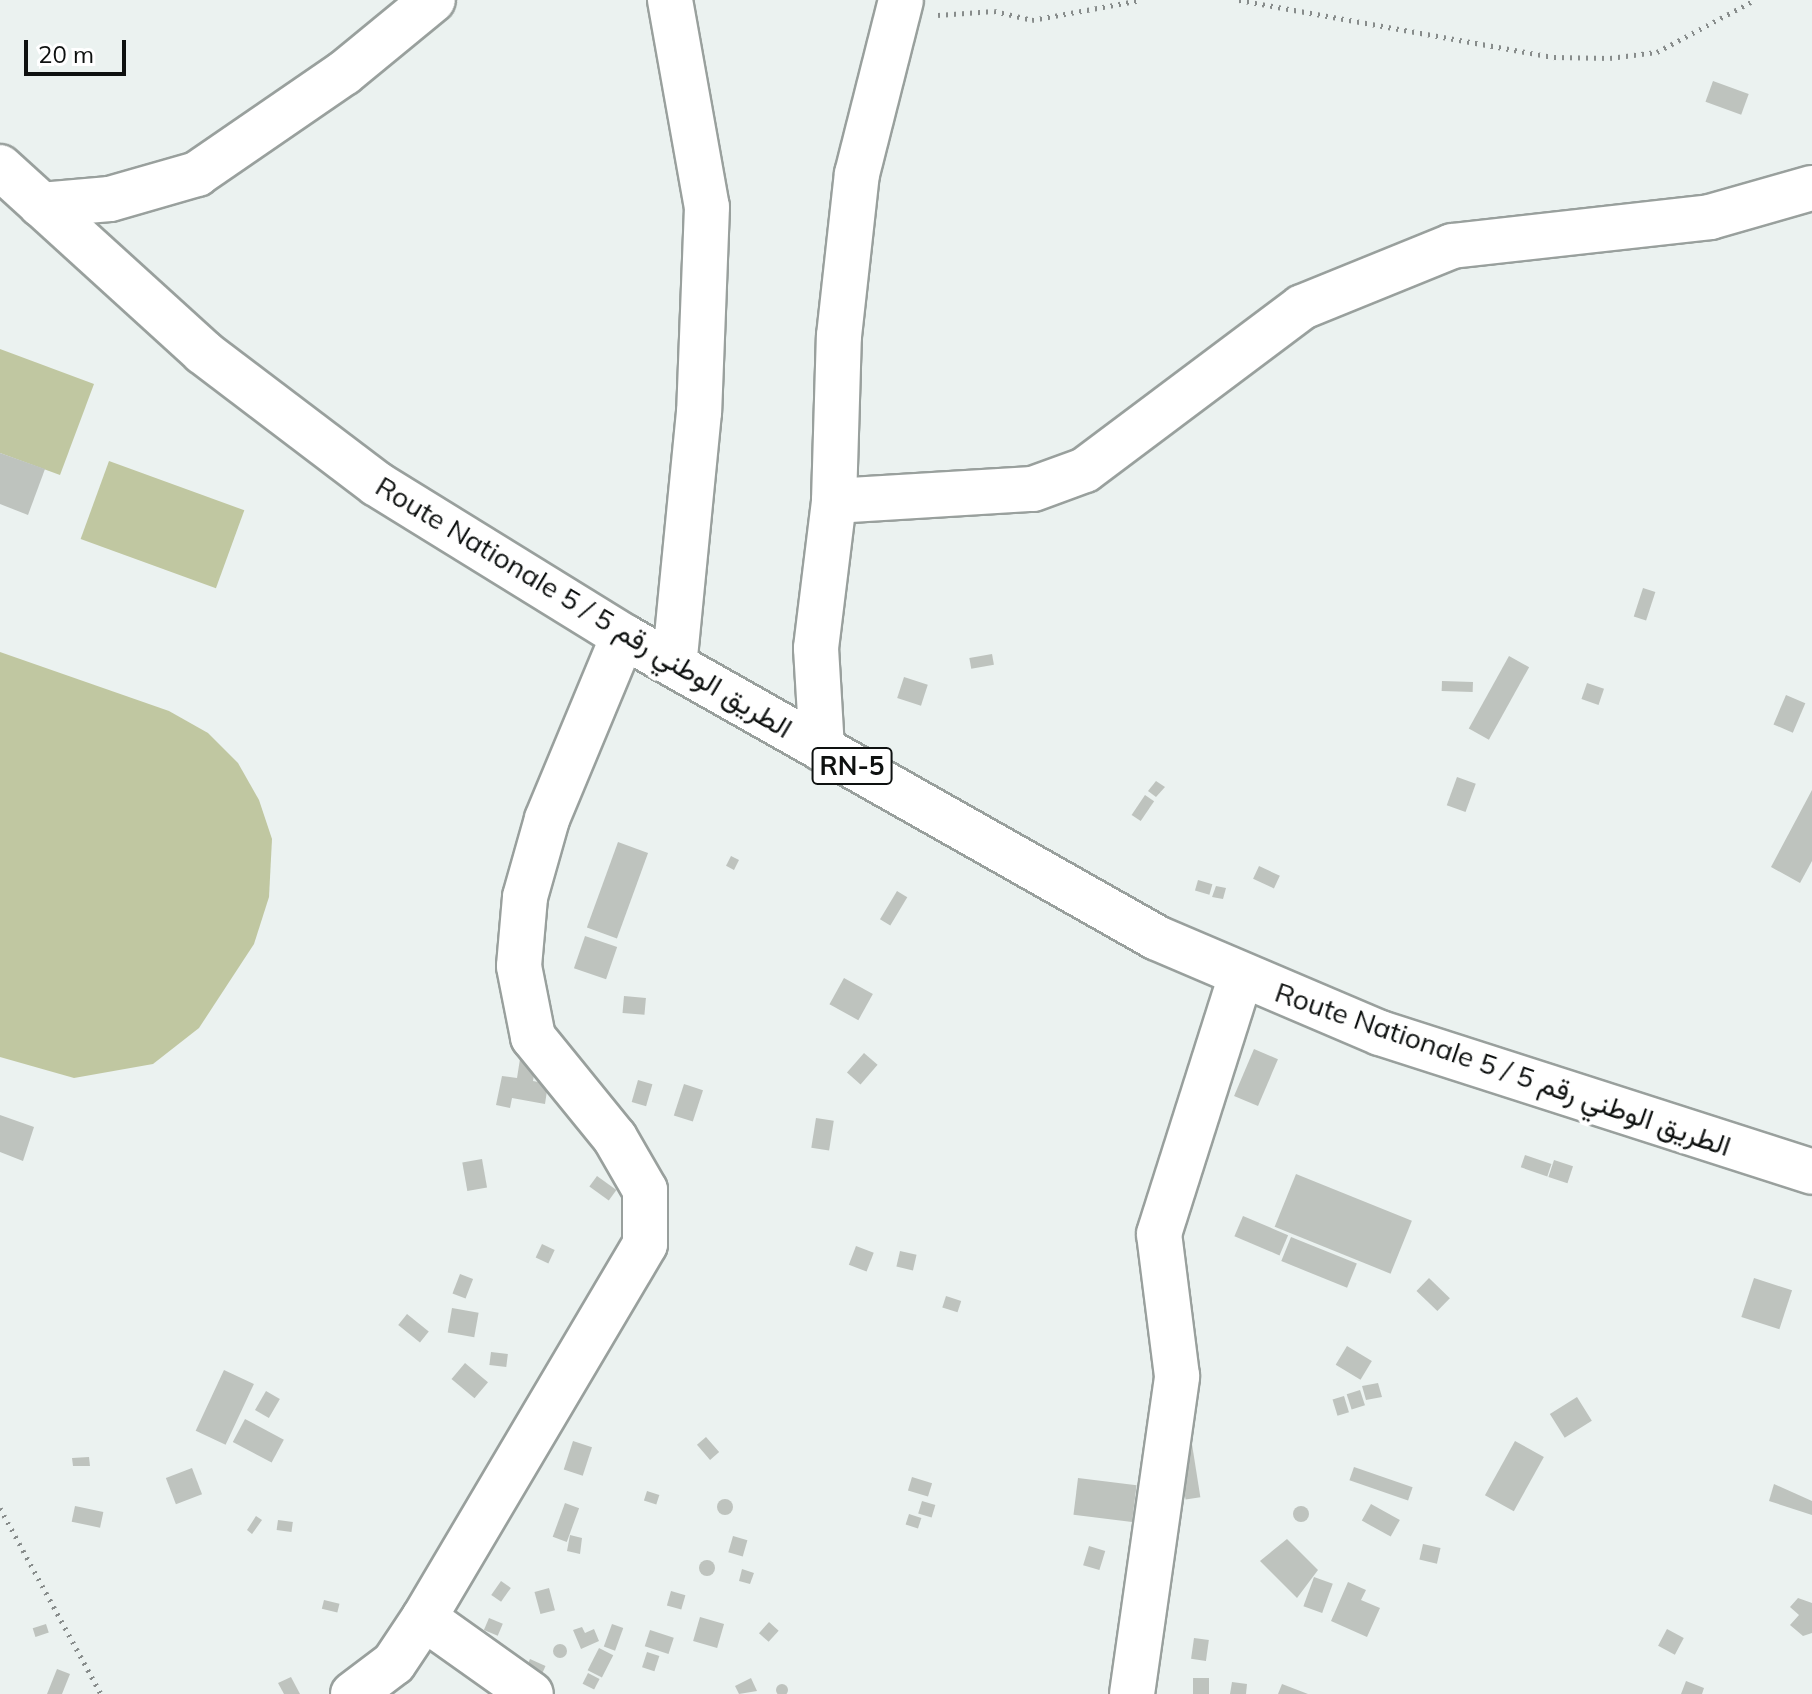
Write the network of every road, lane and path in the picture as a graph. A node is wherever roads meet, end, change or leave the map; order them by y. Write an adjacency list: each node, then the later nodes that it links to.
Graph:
1 (433, 0): 9 (street)
2 (670, 0): 12 (street)
3 (1141, 0): 6 (path)
4 (1239, 0): 5 (path)
5 (1755, 0)
6 (900, 6): 10 (street)
7 (0, 167): 9 (street, Route Nationale 5 / الطريق الوطني رقم 5 / RN-5)
8 (1812, 188): 10 (street)
9 (41, 205): 11 (street, Route Nationale 5 / الطريق الوطني رقم 5 / RN-5)
10 (834, 501): 13 (street)
11 (623, 636): 12 (street, Route Nationale 5 / الطريق الوطني رقم 5 / RN-5); 17 (street)
12 (674, 665): 13 (street, Route Nationale 5 / الطريق الوطني رقم 5 / RN-5)
13 (822, 749): 14 (street, Route Nationale 5 / الطريق الوطني رقم 5 / RN-5)
14 (1240, 979): 15 (street, Route Nationale 5 / الطريق الوطني رقم 5 / RN-5); 21 (street)
15 (1812, 1172)
16 (0, 1508): 18 (path)
17 (424, 1618): 19 (street); 20 (street)
18 (101, 1694)
19 (353, 1694)
20 (531, 1694)
21 (1132, 1694)

